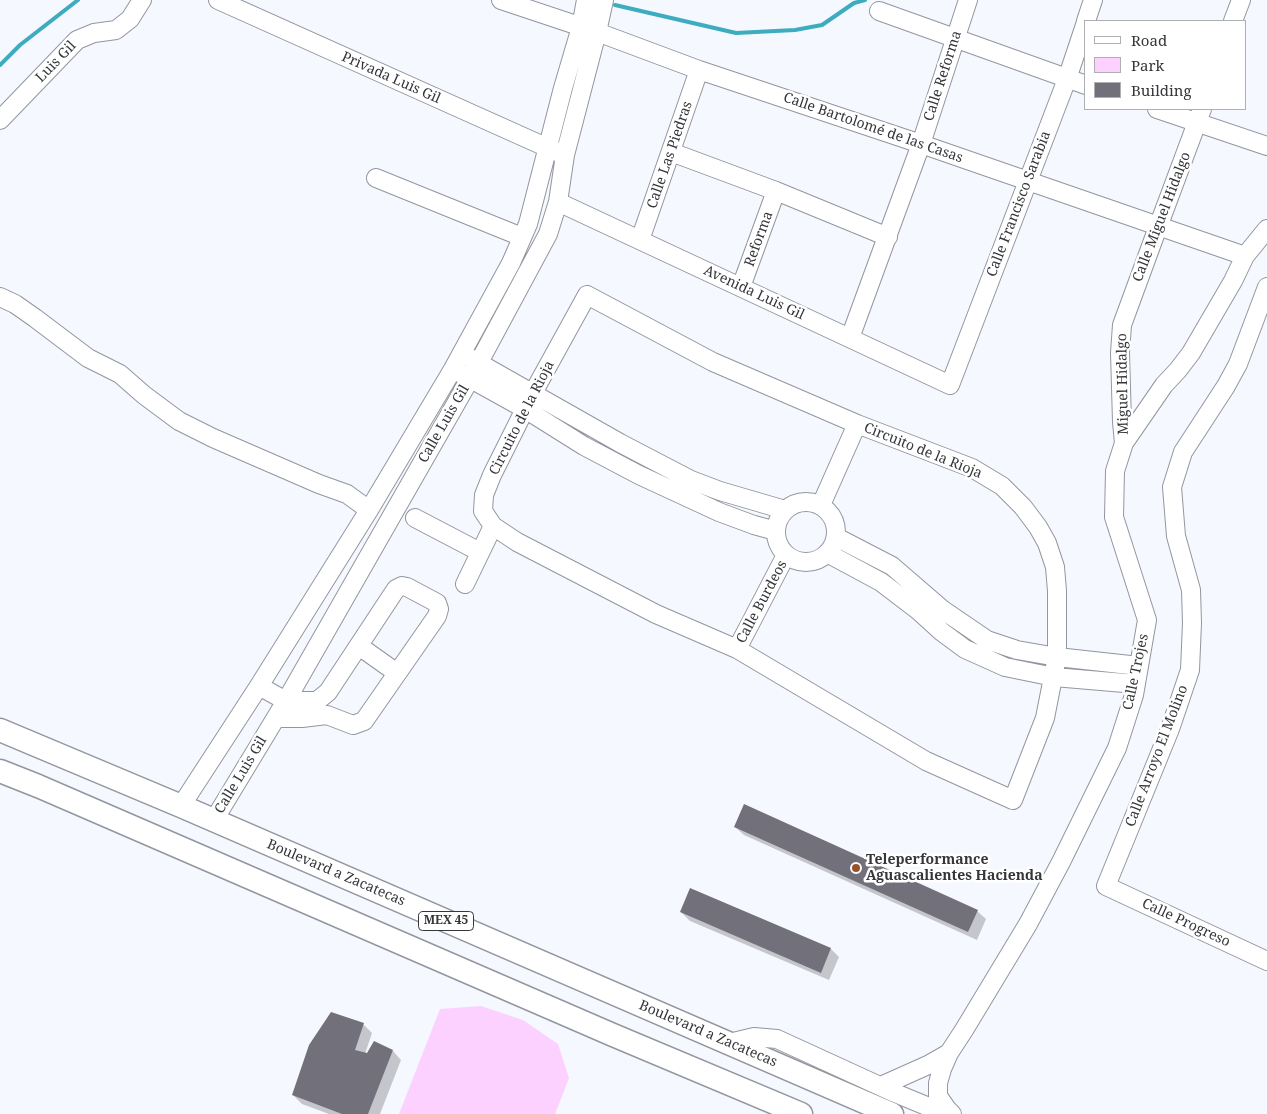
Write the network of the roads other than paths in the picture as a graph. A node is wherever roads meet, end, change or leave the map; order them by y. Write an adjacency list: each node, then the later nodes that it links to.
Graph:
1 (142, 0): 20 (street, Luis Gil)
2 (218, 0): 23 (street, Privada Luis Gil)
3 (500, 0): 13 (street, Calle Bartolomé de las Casas)
4 (586, 0): 13 (street, Calle Luis Gil)
5 (604, 0): 13 (street, Calle Luis Gil)
6 (968, 0): 14 (street, Calle Reforma)
7 (1093, 0): 10 (street, Calle Francisco Sarabia)
8 (1241, 0): 11 (street)
9 (879, 11): 14 (street)
10 (1086, 20)
11 (1233, 20)
12 (1084, 27): 16 (street, Calle Francisco Sarabia)
13 (589, 29): 15 (street, Calle Bartolomé de las Casas); 23 (street, Calle Luis Gil); 25 (street, Calle Luis Gil)
14 (956, 38): 16 (street); 21 (street, Calle Reforma)
15 (699, 70): 21 (street, Calle Bartolomé de las Casas); 24 (street, Calle Las Piedras)
16 (1066, 79): 17 (street); 27 (street, Calle Francisco Sarabia)
17 (1084, 84)
18 (1164, 110): 19 (street)
19 (1200, 115): 22 (street); 30 (street, Calle Miguel Hidalgo)
20 (0, 120)
21 (921, 144): 27 (street, Calle Bartolomé de las Casas); 33 (street, Calle Reforma)
22 (1267, 146)
23 (547, 148): 25 (street, Privada Luis Gil); 32 (street, Calle Luis Gil)
24 (671, 152): 28 (street); 34 (street, Calle Las Piedras)
25 (565, 155): 29 (street, Calle Luis Gil)
26 (376, 178): 32 (street)
27 (1028, 182): 30 (street, Calle Bartolomé de las Casas); 45 (street, Calle Francisco Sarabia)
28 (776, 191): 33 (street); 36 (street, Reforma)
29 (558, 202): 34 (street, Avenida Luis Gil); 42 (street, Calle Luis Gil)
30 (1158, 226): 35 (street, Calle Bartolomé de las Casas); 39 (street, Calle Miguel Hidalgo)
31 (1267, 229): 35 (street, Calle Trojes)
32 (522, 237): 41 (street, Calle Luis Gil)
33 (888, 237): 40 (street, Calle Reforma)
34 (640, 240): 36 (street, Avenida Luis Gil)
35 (1245, 256): 49 (street, Calle Trojes)
36 (741, 287): 40 (street, Avenida Luis Gil)
37 (1267, 287): 75 (street, Calle Arroyo El Molino)
38 (0, 297): 51 (street)
39 (1122, 325): 49 (street, Miguel Hidalgo)
40 (850, 338): 45 (street, Avenida Luis Gil)
41 (462, 353): 42 (street); 43 (street, Calle Luis Gil)
42 (479, 363): 44 (street, Calle Luis Gil); 46 (street)
43 (453, 369): 44 (street); 51 (street, Calle Luis Gil)
44 (470, 379): 47 (street); 69 (street, Calle Luis Gil)
45 (950, 385)
46 (533, 393): 47 (street, Circuito de la Rioja); 48 (street, Circuito de la Rioja); 52 (street)
47 (525, 409): 54 (street, Circuito de la Rioja); 55 (street)
48 (857, 424): 50 (street); 63 (street, Circuito de la Rioja)
49 (1124, 443): 64 (street, Calle Trojes)
50 (821, 505): 52 (street); 56 (street)
51 (369, 510): 68 (street, Calle Luis Gil)
52 (785, 510): 55 (street)
53 (415, 518): 57 (street)
54 (493, 526): 57 (street); 62 (street, Circuito de la Rioja)
55 (776, 531): 59 (street)
56 (836, 537): 58 (street); 63 (street)
57 (480, 552): 60 (street)
58 (828, 553): 59 (street); 66 (street)
59 (786, 555): 62 (street, Calle Burdeos)
60 (465, 584)
61 (358, 646): 65 (street); 65 (street); 69 (street)
62 (737, 649): 66 (street, Circuito de la Rioja)
63 (1057, 657): 64 (street); 66 (street, Circuito de la Rioja)
64 (1139, 666): 67 (street, Calle Trojes)
65 (397, 673): 70 (street)
66 (1054, 677): 67 (street)
67 (1136, 684): 78 (street, Calle Trojes)
68 (259, 686): 69 (street); 73 (street, Calle Luis Gil)
69 (286, 702): 70 (street, Calle Luis Gil)
70 (276, 718): 74 (street, Calle Luis Gil)
71 (0, 730): 73 (main road, Boulevard a Zacatecas / MEX 45)
72 (0, 771): 80 (main road, MEX 45)
73 (181, 806): 74 (main road, Boulevard a Zacatecas / MEX 45)
74 (214, 820): 77 (main road, Boulevard a Zacatecas / MEX 45)
75 (1106, 886): 76 (street, Calle Progreso)
76 (1267, 961)
77 (729, 1043): 79 (street); 81 (main road, Boulevard a Zacatecas / MEX 45)
78 (949, 1053): 79 (street); 83 (street, Calle Trojes)
79 (881, 1086): 82 (street)
80 (801, 1114)
81 (892, 1114)
82 (946, 1114)
83 (952, 1114)

